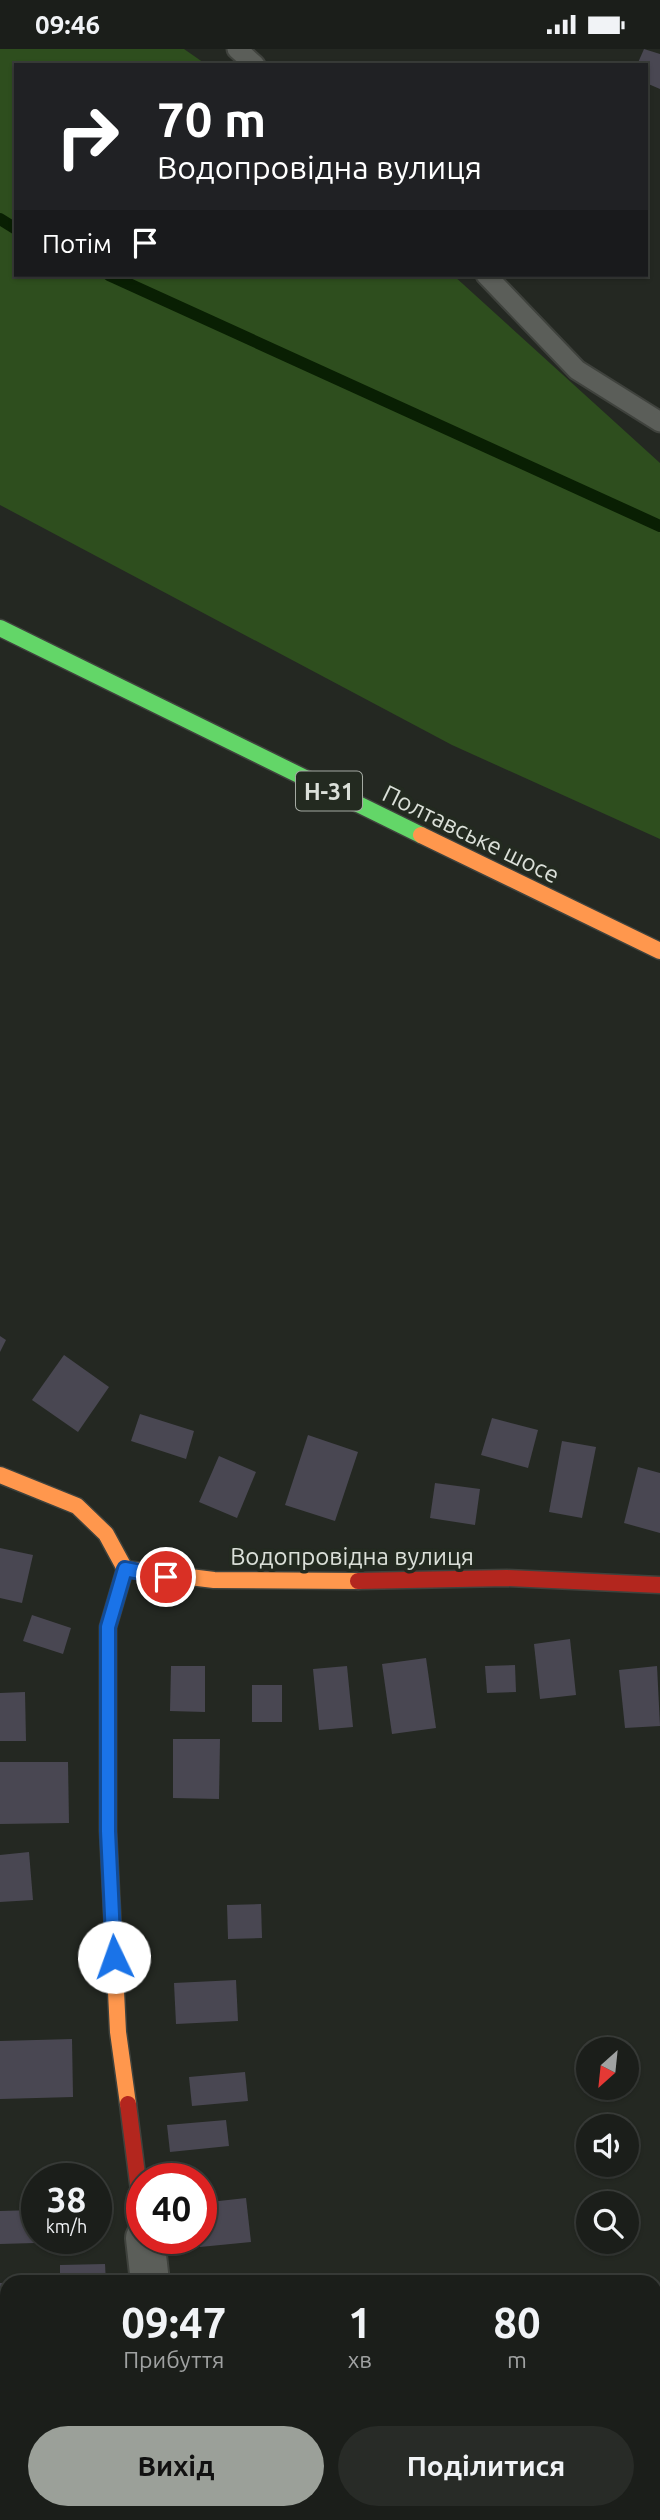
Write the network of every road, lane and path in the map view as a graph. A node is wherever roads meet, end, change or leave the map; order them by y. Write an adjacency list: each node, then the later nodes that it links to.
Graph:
1 (237, 49): 2 (lane)
2 (253, 63)
3 (488, 277): 4 (lane)
4 (660, 422)
5 (0, 628): 6 (street, Полтавське шосе / Н-31)
6 (660, 951)
7 (0, 1475): 8 (street)
8 (125, 1569): 9 (street, Водопровідна вулиця); 10 (street)
9 (660, 1585)
10 (135, 2163)
11 (147, 2254): 12 (street)
12 (149, 2275)

